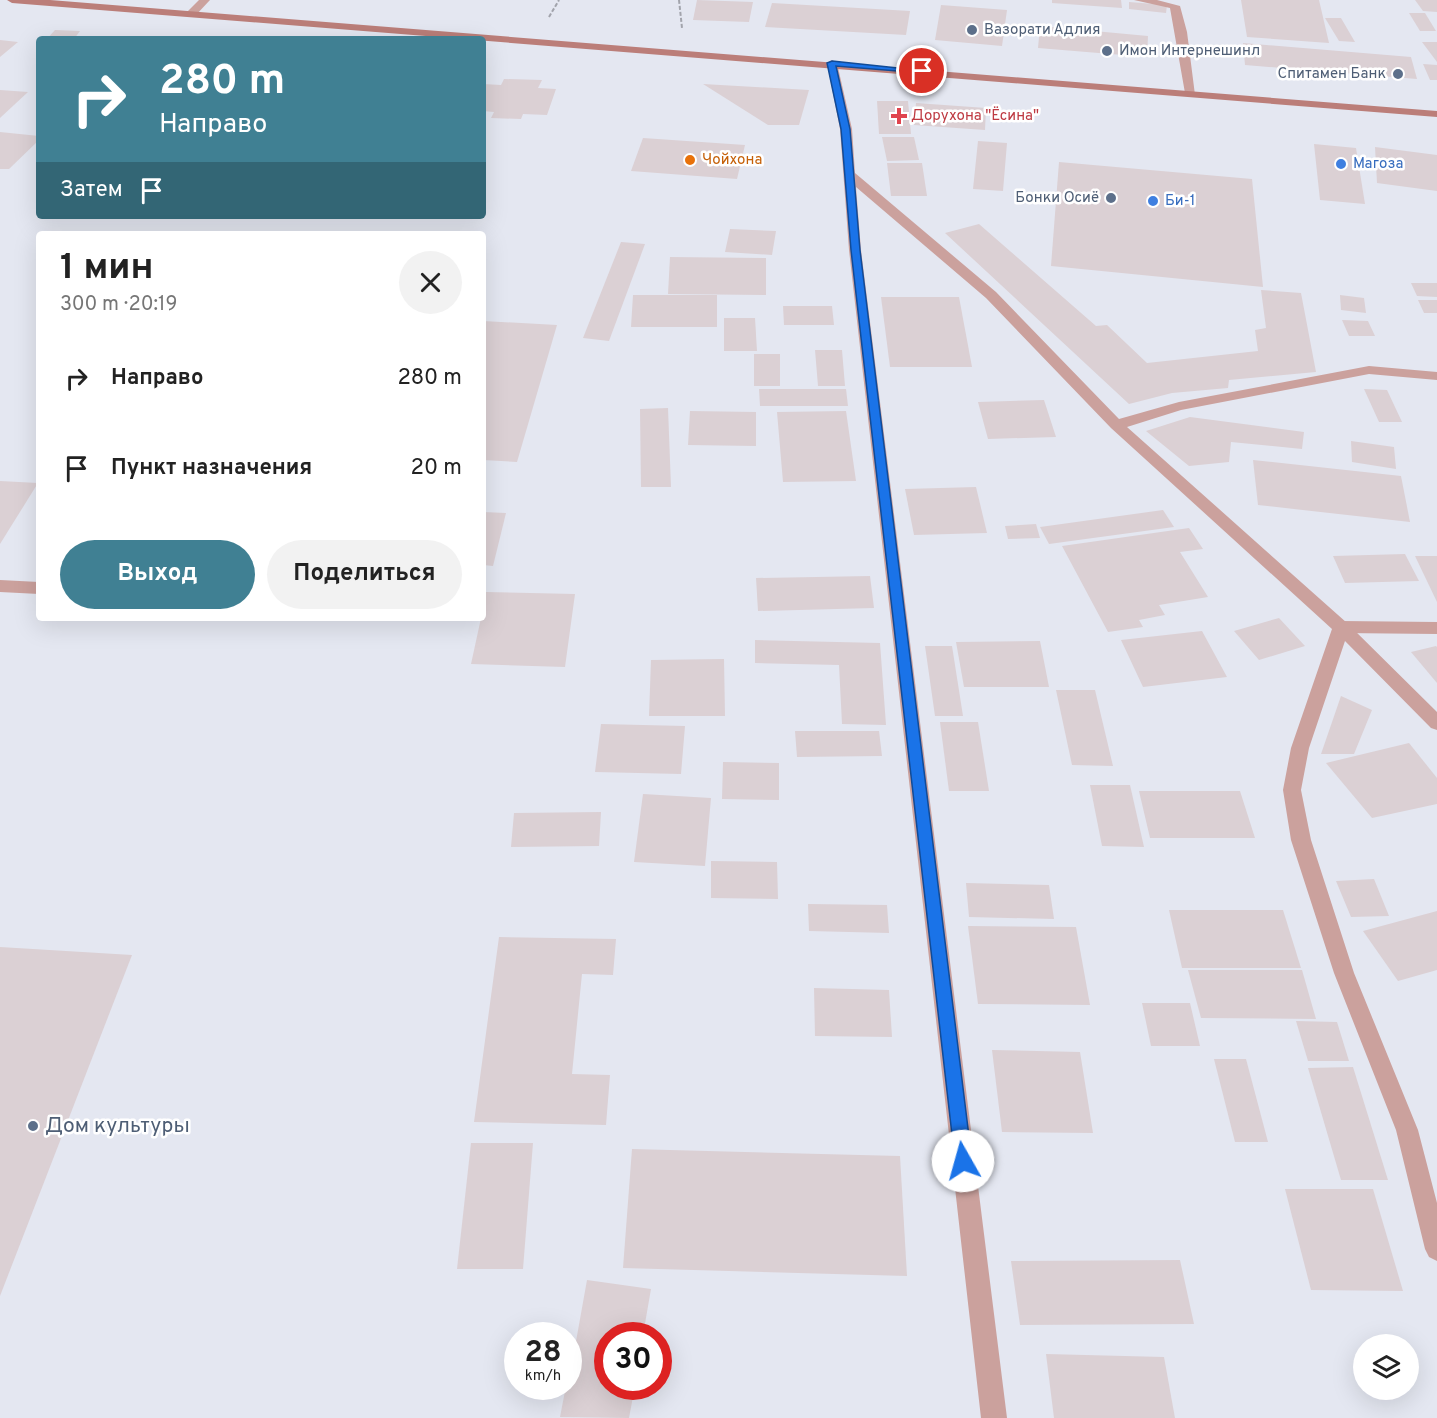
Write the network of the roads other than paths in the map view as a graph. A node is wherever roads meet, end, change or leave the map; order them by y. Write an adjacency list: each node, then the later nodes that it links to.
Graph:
1 (12, 0): 5 (street)
2 (205, 0): 5 (street)
3 (1139, 0): 4 (street)
4 (1178, 3): 9 (street)
5 (191, 14): 6 (street)
6 (479, 36)
7 (486, 37): 8 (street)
8 (832, 63): 9 (street); 11 (street)
9 (1191, 93): 10 (street)
10 (1437, 114)
11 (849, 174): 13 (street); 20 (street)
12 (1437, 376): 13 (street)
13 (1116, 425): 16 (street)
14 (0, 586): 15 (street)
15 (36, 588)
16 (1341, 627): 17 (street); 18 (street); 19 (street)
17 (1437, 628)
18 (1437, 723)
19 (1437, 1249)
20 (994, 1418)

